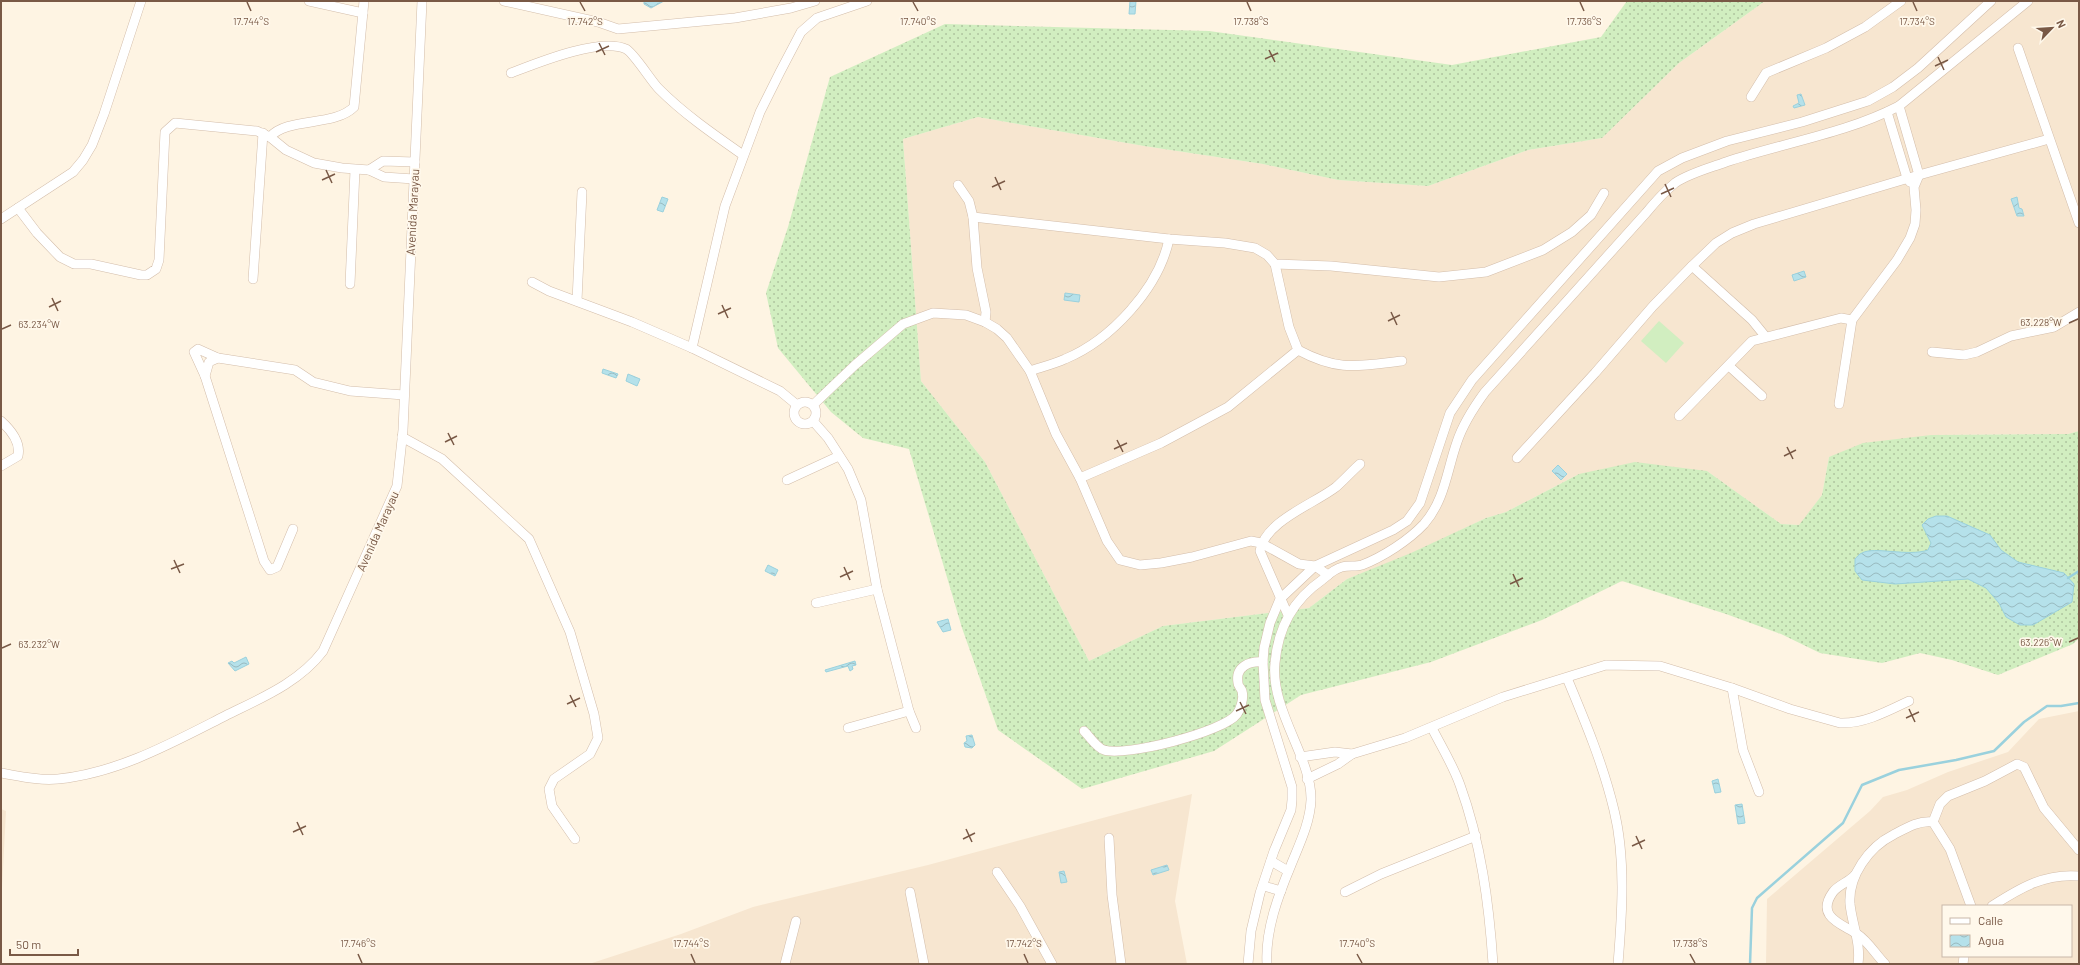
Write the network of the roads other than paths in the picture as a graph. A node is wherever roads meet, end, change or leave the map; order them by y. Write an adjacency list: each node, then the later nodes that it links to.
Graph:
1 (141, 1): 34 (street)
2 (309, 1): 11 (street)
3 (364, 1): 11 (street)
4 (422, 1): 24 (street, Avenida Marayau)
5 (504, 1): 6 (street)
6 (815, 1)
7 (867, 1): 23 (street)
8 (1901, 1): 16 (street)
9 (1991, 1): 13 (street)
10 (2028, 1): 15 (street)
11 (363, 13): 21 (street)
12 (2018, 48): 22 (street)
13 (1918, 68): 15 (street); 19 (street)
14 (512, 73): 23 (street)
15 (1930, 81): 17 (street)
16 (1751, 97)
17 (1899, 106): 18 (street); 27 (street)
18 (1887, 112): 20 (street); 28 (street)
19 (1832, 113): 20 (street); 44 (street)
20 (1837, 129): 46 (street)
21 (266, 135): 25 (street); 34 (street); 41 (street)
22 (2049, 139): 27 (street); 37 (street)
23 (742, 155): 51 (street)
24 (415, 162): 26 (street); 29 (street, Avenida Marayau)
25 (355, 170): 26 (street); 43 (street)
26 (369, 170): 29 (street)
27 (1919, 175): 28 (street); 31 (street)
28 (1907, 178): 31 (street); 40 (street)
29 (414, 179): 59 (street, Avenida Marayau)
30 (958, 185): 35 (street)
31 (1914, 187): 48 (street)
32 (582, 192): 45 (street)
33 (1604, 194): 39 (street)
34 (18, 208): 36 (street)
35 (973, 217): 38 (street); 49 (street)
36 (1, 219)
37 (2079, 223)
38 (1168, 239): 39 (street); 57 (street)
39 (1275, 264): 52 (street)
40 (1692, 266): 50 (street); 69 (street)
41 (253, 279)
42 (532, 282): 45 (street)
43 (350, 284)
44 (1544, 299): 46 (street); 76 (street)
45 (576, 301): 51 (street)
46 (1558, 311): 77 (street)
47 (2079, 312): 53 (street)
48 (1852, 320): 50 (street); 62 (street)
49 (985, 322): 57 (street); 63 (street)
50 (1765, 336): 56 (street)
51 (692, 348): 61 (street)
52 (1298, 350): 55 (street); 72 (street)
53 (1932, 352)
54 (218, 358): 58 (street); 58 (street); 59 (street)
55 (1402, 361)
56 (1729, 366): 60 (street); 64 (street)
57 (1030, 370): 72 (street)
58 (205, 376): 74 (street)
59 (404, 395): 67 (street, Avenida Marayau)
60 (1762, 396)
61 (797, 404): 63 (street); 66 (street)
62 (1839, 404)
63 (813, 405): 66 (street)
64 (1679, 416)
65 (1, 421): 71 (street)
66 (813, 421): 68 (street)
67 (402, 437): 93 (street, Avenida Marayau); 99 (street)
68 (839, 456): 73 (street); 78 (street)
69 (1517, 458)
70 (1360, 464): 75 (street)
71 (1, 466)
72 (1080, 478): 75 (street)
73 (787, 480)
74 (293, 529)
75 (1261, 543): 76 (street); 79 (street)
76 (1315, 566): 77 (street); 79 (street)
77 (1328, 575): 81 (street)
78 (877, 590): 80 (street); 86 (street)
79 (1280, 598): 81 (street); 82 (street)
80 (816, 603)
81 (1288, 615): 92 (street)
82 (1263, 662): 90 (street); 101 (street)
83 (1567, 678): 84 (street); 89 (street); 121 (street)
84 (1732, 688): 85 (street); 95 (street)
85 (1909, 701)
86 (909, 711): 87 (street); 88 (street)
87 (848, 728)
88 (916, 728)
89 (1432, 728): 91 (street); 97 (street)
90 (1084, 732)
91 (1352, 754): 92 (street); 94 (street)
92 (1300, 757): 94 (street)
93 (1, 773)
94 (1307, 779): 102 (street)
95 (1759, 792)
96 (1933, 822): 100 (street); 104 (street); 110 (street)
97 (1476, 836): 109 (street); 120 (street)
98 (1109, 838): 117 (street)
99 (575, 839)
100 (2079, 850)
101 (1271, 861): 102 (street); 106 (street)
102 (1288, 871): 107 (street)
103 (998, 872): 116 (street)
104 (1855, 875): 113 (street); 113 (street)
105 (2079, 876): 111 (street)
106 (1264, 886): 107 (street); 118 (street)
107 (1281, 891): 119 (street)
108 (910, 892): 115 (street)
109 (1345, 892)
110 (1971, 905)
111 (1994, 905)
112 (796, 921): 114 (street)
113 (1857, 934): 122 (street); 123 (street)
114 (784, 964)
115 (924, 964)
116 (1052, 964)
117 (1121, 964)
118 (1248, 964)
119 (1267, 964)
120 (1493, 964)
121 (1618, 964)
122 (1858, 964)
123 (1885, 964)

